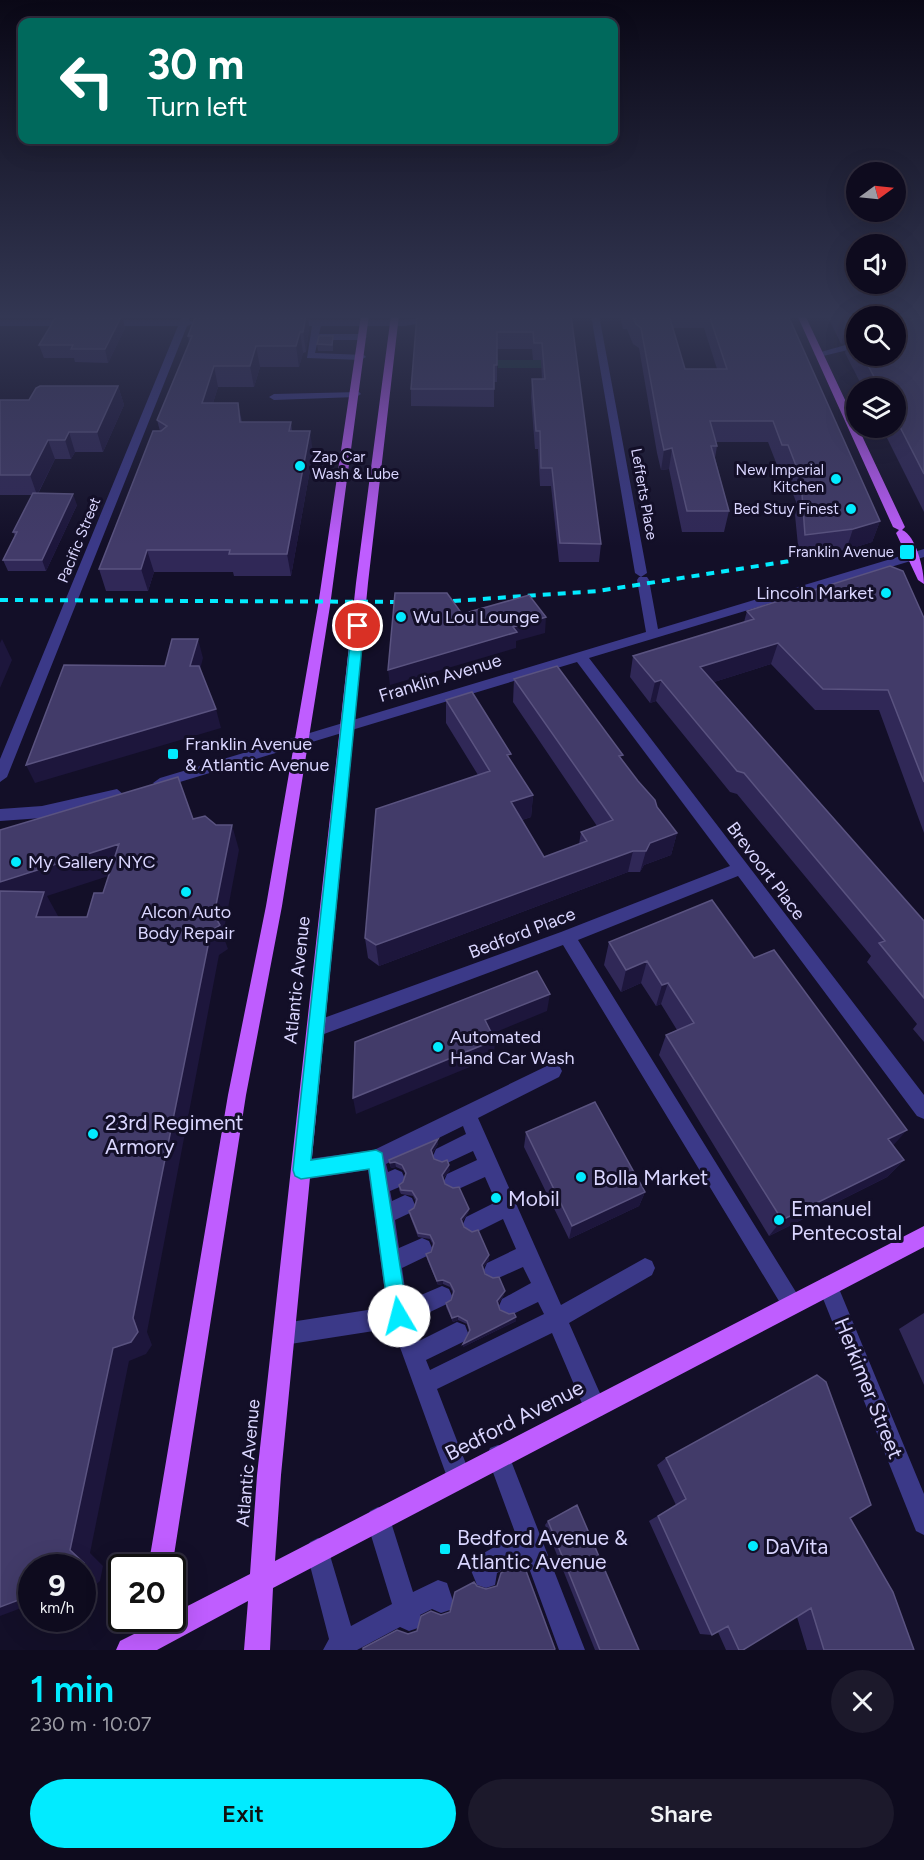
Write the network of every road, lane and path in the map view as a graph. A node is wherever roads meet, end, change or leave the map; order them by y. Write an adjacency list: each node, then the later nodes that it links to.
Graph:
1 (159, 392): 13 (street, Pacific Street)
2 (386, 392): 11 (main road, Atlantic Avenue)
3 (609, 392): 9 (street, Lefferts Place)
4 (837, 392): 7 (main road)
5 (356, 394): 6 (street); 12 (main road, Atlantic Avenue)
6 (274, 397)
7 (918, 554): 8 (main road); 9 (street, Franklin Avenue)
8 (924, 580)
9 (652, 633): 10 (street, Franklin Avenue)
10 (579, 655): 11 (street, Franklin Avenue); 15 (street, Brevoort Place)
11 (348, 727): 12 (street, Franklin Avenue); 17 (main road, Atlantic Avenue)
12 (300, 742): 14 (street, Franklin Avenue); 55 (main road, Atlantic Avenue)
13 (0, 777)
14 (0, 815)
15 (740, 869): 16 (street, Bedford Place); 19 (street, Brevoort Place)
16 (567, 937): 17 (street, Bedford Place); 40 (street)
17 (316, 1029): 25 (main road, Atlantic Avenue)
18 (553, 1071): 20 (street)
19 (924, 1110)
20 (467, 1114): 21 (street); 23 (street)
21 (477, 1139): 22 (street); 24 (street)
22 (443, 1156)
23 (376, 1159): 25 (street); 29 (street)
24 (488, 1164): 26 (street); 28 (street)
25 (301, 1170): 45 (main road, Atlantic Avenue)
26 (454, 1181)
27 (405, 1205): 29 (street)
28 (506, 1208): 30 (street); 33 (street)
29 (384, 1215): 34 (street)
30 (473, 1224)
31 (924, 1236): 37 (main road, Bedford Avenue)
32 (422, 1248): 34 (street)
33 (526, 1255): 36 (street); 38 (street)
34 (391, 1263): 42 (street)
35 (645, 1268): 43 (street)
36 (494, 1270)
37 (828, 1286): 40 (main road, Bedford Avenue); 52 (street, Herkimer Street)
38 (542, 1289): 41 (street); 43 (street)
39 (442, 1296): 42 (street)
40 (792, 1304): 48 (main road, Bedford Avenue)
41 (509, 1306)
42 (399, 1316): 45 (street); 46 (street)
43 (555, 1320): 47 (street); 48 (street)
44 (457, 1333): 46 (street)
45 (284, 1334): 57 (main road, Atlantic Avenue)
46 (412, 1356): 47 (street)
47 (423, 1385): 50 (street)
48 (595, 1407): 49 (main road, Bedford Avenue)
49 (498, 1456): 50 (main road, Bedford Avenue); 53 (street)
50 (459, 1477): 51 (main road, Bedford Avenue)
51 (378, 1519): 54 (main road, Bedford Avenue); 59 (street)
52 (924, 1523)
53 (530, 1541): 56 (street); 63 (street)
54 (318, 1550): 57 (main road, Bedford Avenue); 61 (street)
55 (162, 1554)
56 (486, 1576)
57 (262, 1579): 60 (main road, Bedford Avenue); 62 (main road, Atlantic Avenue)
58 (441, 1601): 59 (street)
59 (407, 1615): 61 (street)
60 (143, 1640)
61 (340, 1647)
62 (257, 1650)
63 (572, 1650)

